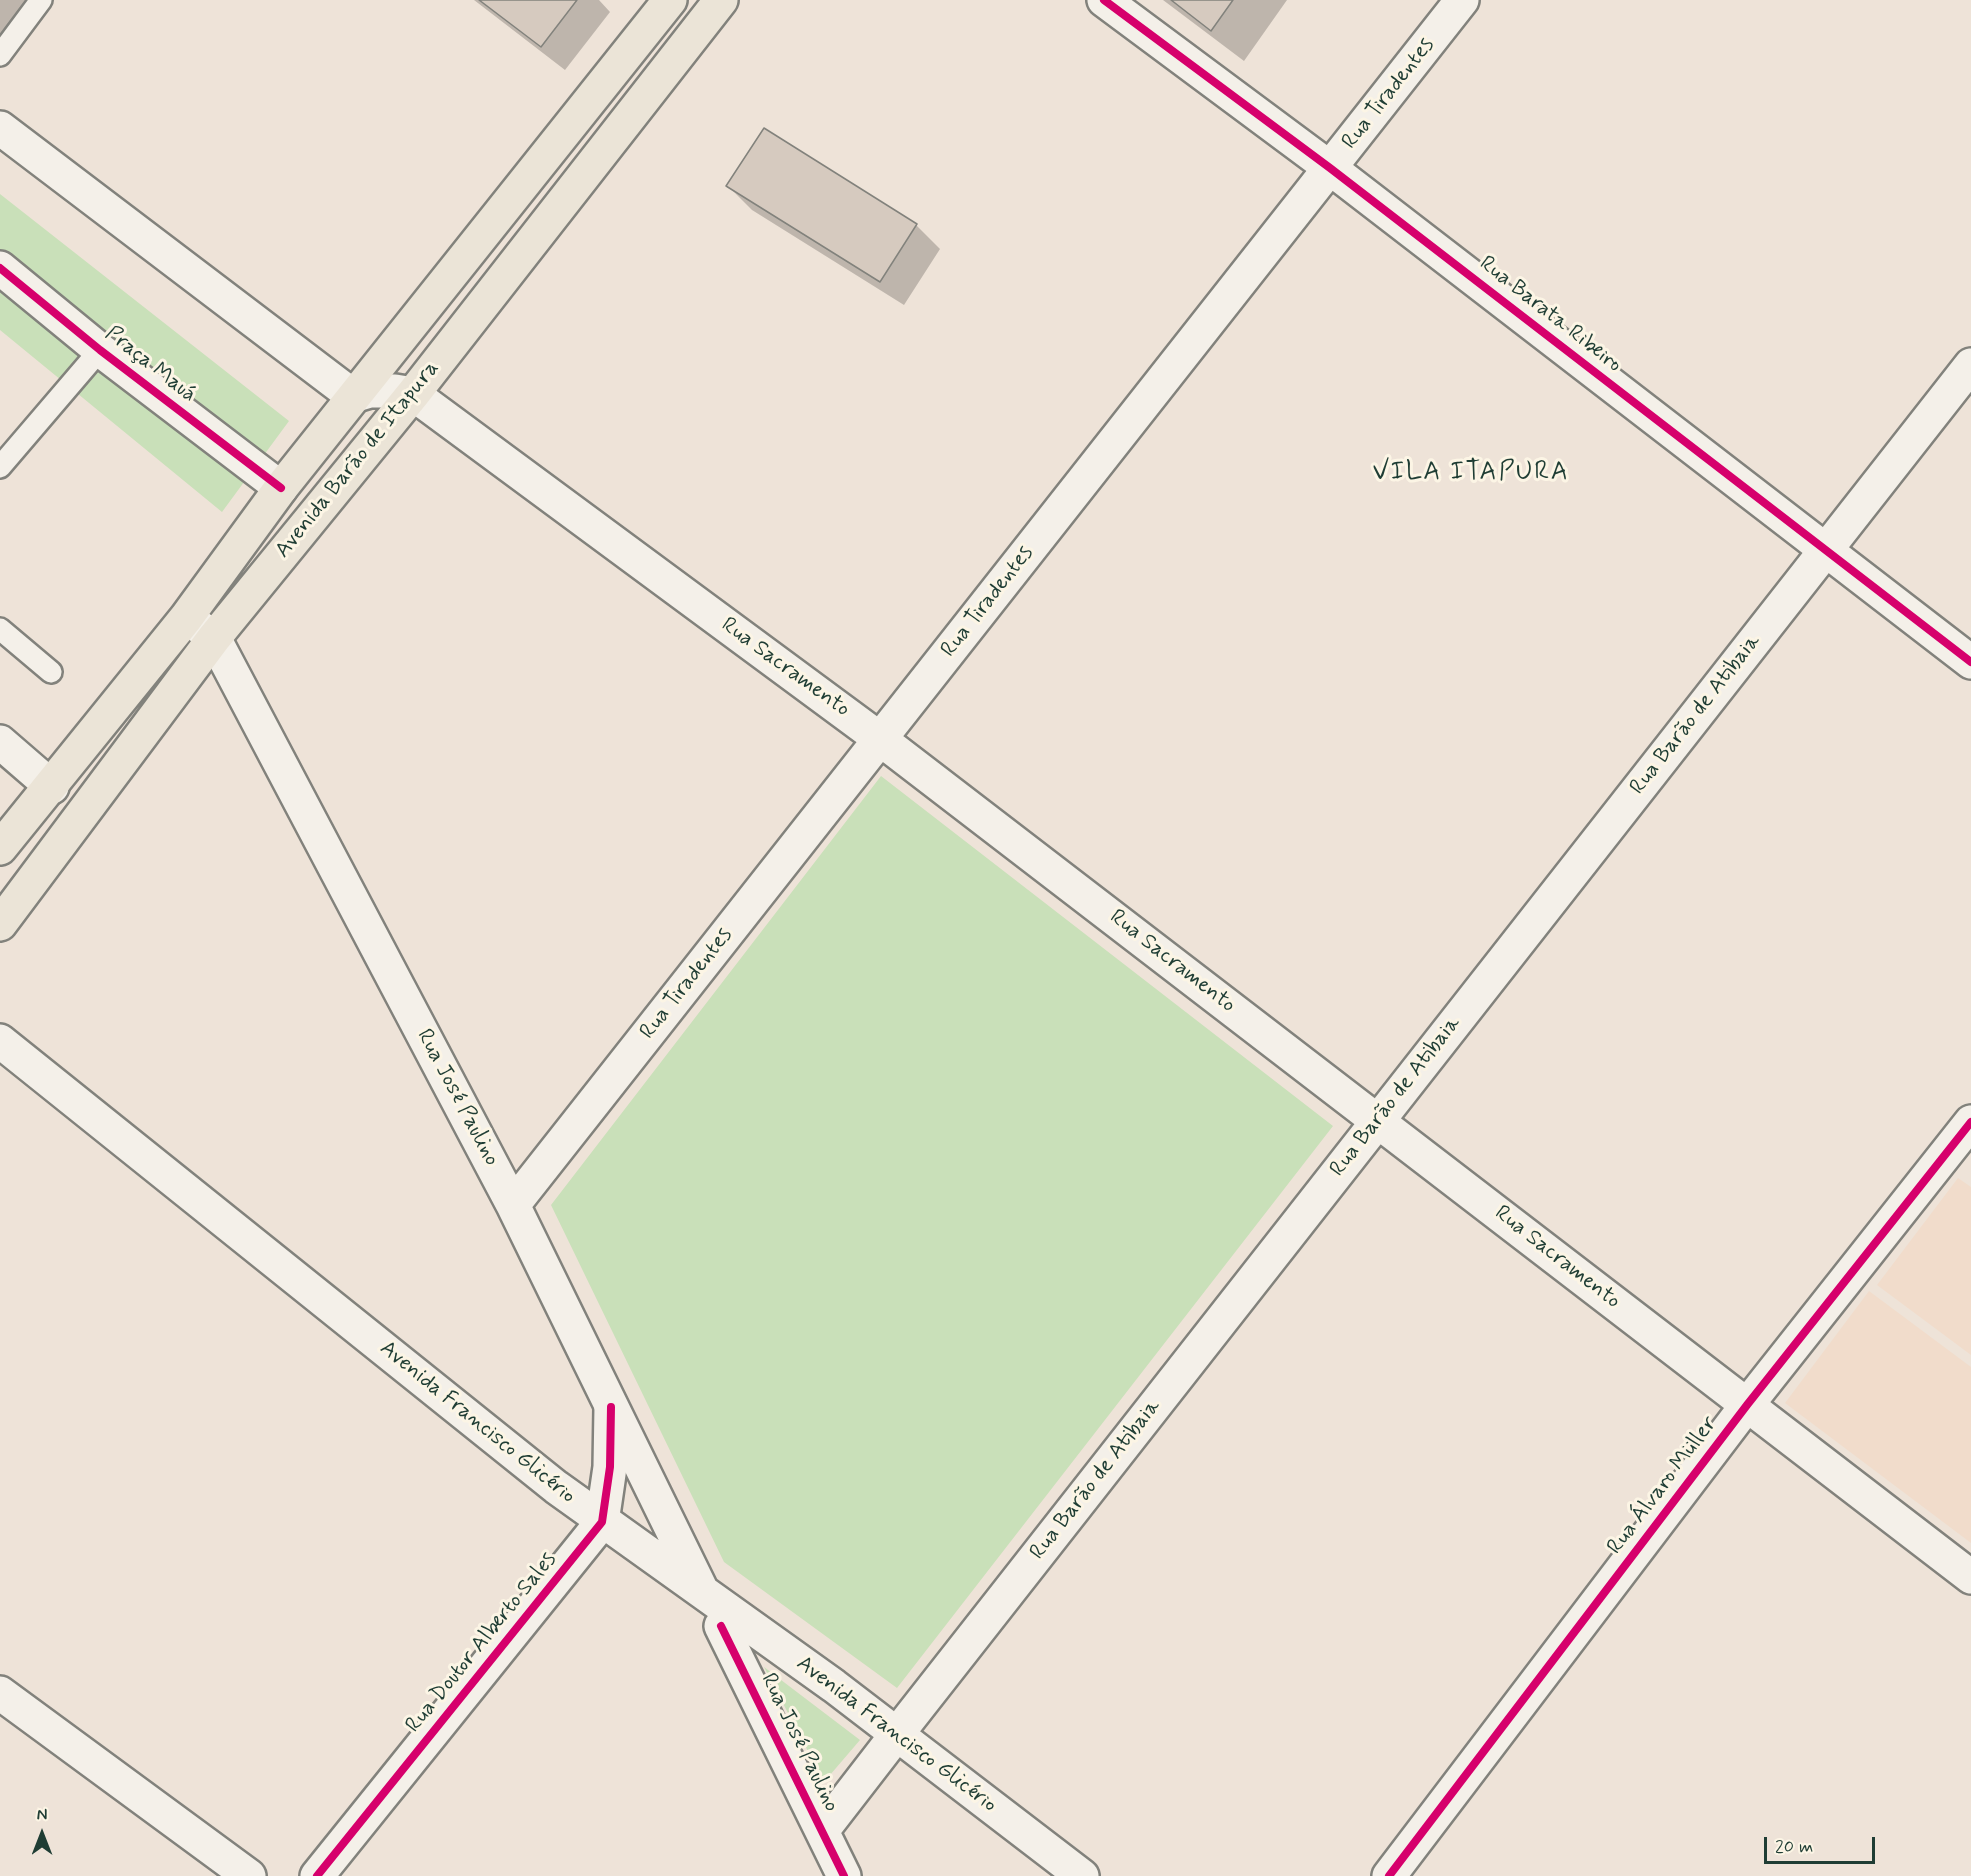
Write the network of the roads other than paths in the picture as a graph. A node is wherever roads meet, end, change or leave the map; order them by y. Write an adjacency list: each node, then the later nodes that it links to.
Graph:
1 (42, 0): 6 (lane)
2 (670, 0): 13 (main road, Avenida Barão de Itapura)
3 (721, 0): 12 (main road, Avenida Barão de Itapura)
4 (1104, 0): 8 (main road, Rua Barata Ribeiro)
5 (1462, 0): 8 (main road, Rua Tiradentes)
6 (0, 55)
7 (0, 128): 13 (main road)
8 (1330, 168): 16 (main road, Rua Barata Ribeiro); 22 (main road, Rua Tiradentes)
9 (0, 268): 10 (main road, Praça Mauá)
10 (100, 350): 14 (lane); 15 (main road, Praça Mauá)
11 (1971, 365): 16 (main road, Rua Barão de Atibaia)
12 (413, 394): 13 (main road); 19 (main road, Avenida Barão de Itapura); 22 (main road, Rua Sacramento)
13 (353, 396): 15 (main road, Avenida Barão de Itapura)
14 (0, 467)
15 (281, 488): 17 (main road, Avenida Barão de Itapura)
16 (1825, 549): 20 (main road, Rua Barata Ribeiro); 28 (main road, Rua Barão de Atibaia)
17 (186, 618): 19 (main road, Rua José Paulino); 24 (main road, Avenida Barão de Itapura)
18 (0, 628): 21 (lane)
19 (214, 638): 26 (main road, Avenida Barão de Itapura); 30 (main road, Rua José Paulino)
20 (1971, 662)
21 (51, 672)
22 (880, 739): 28 (main road, Rua Sacramento); 30 (main road, Rua Tiradentes)
23 (0, 742): 24 (main road)
24 (52, 787): 25 (main road, Avenida Barão de Itapura)
25 (0, 848)
26 (0, 924)
27 (0, 1041): 33 (main road, Avenida Francisco Glicério)
28 (1378, 1121): 31 (main road, Rua Sacramento); 38 (main road, Rua Barão de Atibaia)
29 (1971, 1122): 31 (main road, Rua Álvaro Müller)
30 (513, 1205): 32 (main road, Rua José Paulino)
31 (1747, 1405): 34 (main road, Rua Sacramento); 44 (main road, Rua Álvaro Müller)
32 (611, 1407): 33 (main road); 35 (main road, Rua José Paulino)
33 (602, 1522): 35 (main road, Avenida Francisco Glicério); 41 (main road, Rua Doutor Alberto Sales)
34 (1971, 1577)
35 (704, 1595): 38 (main road, Avenida Francisco Glicério)
36 (721, 1626): 39 (main road, Rua José Paulino)
37 (0, 1693): 40 (main road)
38 (897, 1734): 39 (main road, Rua Barão de Atibaia); 43 (main road, Avenida Francisco Glicério)
39 (822, 1831): 42 (main road, Rua José Paulino)
40 (249, 1876)
41 (317, 1876)
42 (844, 1876)
43 (1082, 1876)
44 (1389, 1876)

